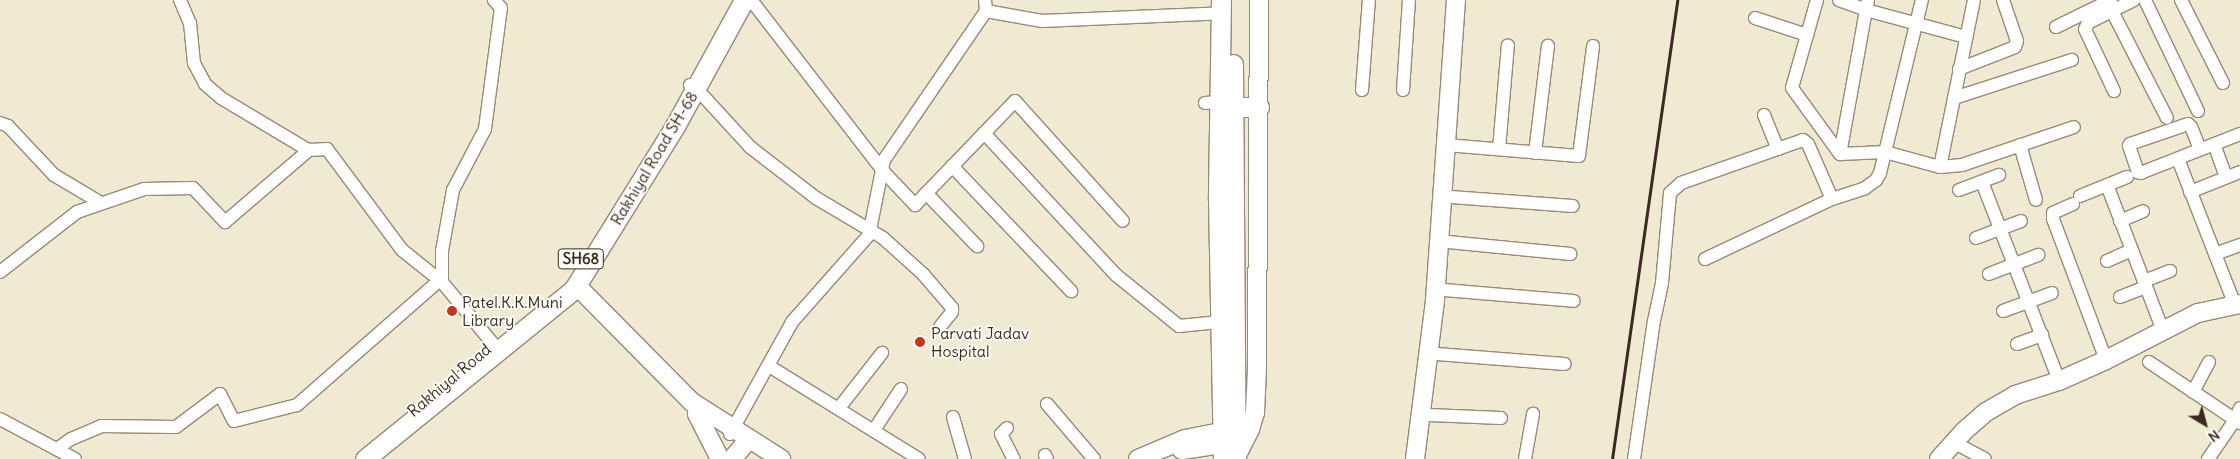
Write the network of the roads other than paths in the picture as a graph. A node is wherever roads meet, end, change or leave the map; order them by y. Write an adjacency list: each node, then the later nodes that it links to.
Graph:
1 (180, 0): 54 (street)
2 (735, 0): 34 (main road, Rakhiyal Road / SH68)
3 (744, 0): 34 (main road, Rakhiyal Road SH-68 / SH68)
4 (751, 0): 61 (street)
5 (1259, 0): 40 (street)
6 (1369, 0): 35 (street)
7 (1409, 0): 36 (street)
8 (1456, 0): 49 (street)
9 (1465, 0): 49 (street)
10 (1817, 0): 26 (street)
11 (1839, 0): 21 (street)
12 (1922, 0): 24 (street)
13 (1974, 0): 27 (street)
14 (2003, 0): 32 (street)
15 (2134, 0): 22 (street)
16 (2145, 0): 41 (street)
17 (2181, 0): 33 (street)
18 (496, 1): 96 (street)
19 (1226, 4): 20 (street); 39 (main road)
20 (985, 5): 61 (street)
21 (1867, 5): 24 (street); 57 (street)
22 (2112, 5): 25 (street); 37 (street); 43 (street)
23 (1755, 18): 26 (street)
24 (1916, 25): 27 (street); 56 (street)
25 (2056, 27)
26 (1807, 35): 57 (street)
27 (1966, 37): 32 (street)
28 (1508, 45): 51 (street)
29 (1548, 46): 55 (street)
30 (1593, 46): 55 (street)
31 (2072, 60): 38 (street)
32 (1960, 69): 38 (street)
33 (2223, 83)
34 (693, 86): 81 (street); 98 (main road, Rakhiyal Road / SH68)
35 (1362, 90)
36 (1403, 90)
37 (2114, 91)
38 (1954, 98): 60 (street)
39 (1219, 104): 40 (main road); 107 (main road); 137 (main road)
40 (1258, 108): 137 (street)
41 (2198, 110)
42 (1764, 115): 52 (street)
43 (2167, 118)
44 (0, 123): 74 (street)
45 (2074, 126): 50 (street)
46 (984, 133): 59 (street); 77 (street); 107 (street)
47 (2240, 134): 48 (street)
48 (2214, 144): 53 (street); 65 (street)
49 (1451, 145): 51 (street); 71 (street); 152 (street)
50 (2020, 145): 60 (street); 73 (street)
51 (1499, 149): 55 (street)
52 (1778, 149): 72 (street); 155 (street)
53 (2200, 149): 58 (street); 58 (street)
54 (308, 150): 74 (street); 96 (street)
55 (1536, 152)
56 (1885, 152): 57 (street); 60 (street); 72 (street)
57 (1840, 154)
58 (2178, 158): 69 (street)
59 (952, 166): 70 (street); 100 (street)
60 (1940, 167)
61 (883, 171): 70 (street); 81 (street)
62 (2240, 172): 65 (street)
63 (1999, 175): 66 (street)
64 (2127, 177): 67 (street)
65 (2226, 177): 69 (street)
66 (1982, 182): 68 (street); 80 (street)
67 (2107, 185): 79 (street); 115 (street)
68 (1959, 190)
69 (2190, 192): 88 (street)
70 (926, 193): 85 (street)
71 (1451, 197): 75 (street); 83 (street)
72 (1832, 199): 90 (street)
73 (2036, 200)
74 (101, 204): 94 (street)
75 (1573, 206)
76 (2143, 211): 79 (street)
77 (1123, 221)
78 (2021, 221): 80 (street)
79 (2120, 221): 86 (street)
80 (2000, 229): 82 (street); 92 (street)
81 (870, 232): 108 (street); 119 (street)
82 (1976, 238)
83 (1448, 242): 87 (street); 99 (street)
84 (2240, 245): 88 (street)
85 (977, 246)
86 (2132, 250): 91 (street); 97 (street)
87 (1570, 254)
88 (2215, 254): 105 (street)
89 (2038, 255): 92 (street)
90 (1705, 259)
91 (2107, 260)
92 (2014, 264): 95 (street); 104 (street)
93 (2170, 271): 97 (street)
94 (0, 272)
95 (1989, 274)
96 (441, 281): 112 (street); 138 (street)
97 (2145, 284): 102 (street); 109 (street)
98 (570, 285): 112 (main road, Rakhiyal Road / SH68); 125 (street)
99 (1444, 290): 103 (street); 114 (street)
100 (1071, 291)
101 (2052, 293): 104 (street)
102 (2120, 297)
103 (1574, 300)
104 (2028, 302): 106 (street); 110 (street)
105 (2237, 305): 109 (street)
106 (2003, 311)
107 (1219, 322): 137 (main road)
108 (940, 327)
109 (2163, 331): 115 (street)
110 (2042, 335): 111 (street); 120 (street)
111 (2017, 344)
112 (495, 346): 140 (main road, Rakhiyal Road / SH68); 141 (main road, SH68)
113 (882, 353): 124 (street)
114 (1437, 354): 118 (street); 127 (street)
115 (2106, 360): 120 (street)
116 (2149, 362): 122 (street)
117 (2209, 362): 122 (street)
118 (1564, 364)
119 (770, 366): 124 (street); 134 (street)
120 (2059, 381): 135 (street)
121 (901, 388): 133 (street)
122 (2193, 392): 129 (street)
123 (1047, 404): 149 (street)
124 (839, 408): 133 (street)
125 (698, 410): 134 (street); 142 (street)
126 (1533, 414): 154 (street)
127 (1429, 415): 130 (street); 153 (street)
128 (953, 417): 147 (street)
129 (2238, 417): 158 (street)
130 (1500, 418)
131 (0, 419): 138 (street)
132 (1006, 428): 148 (street)
133 (874, 430): 146 (street)
134 (731, 432): 136 (street); 145 (street)
135 (1953, 442): 156 (street); 157 (street)
136 (744, 445): 143 (street); 144 (street)
137 (1231, 446): 150 (street); 151 (street)
138 (57, 449): 139 (street)
139 (75, 459)
140 (356, 459)
141 (365, 459)
142 (720, 459)
143 (732, 459)
144 (766, 459)
145 (781, 459)
146 (919, 459)
147 (965, 459)
148 (1014, 459)
149 (1094, 459)
150 (1138, 459)
151 (1158, 459)
152 (1415, 459)
153 (1425, 459)
154 (1525, 459)
155 (1634, 459)
156 (1939, 459)
157 (1985, 459)
158 (2208, 459)

